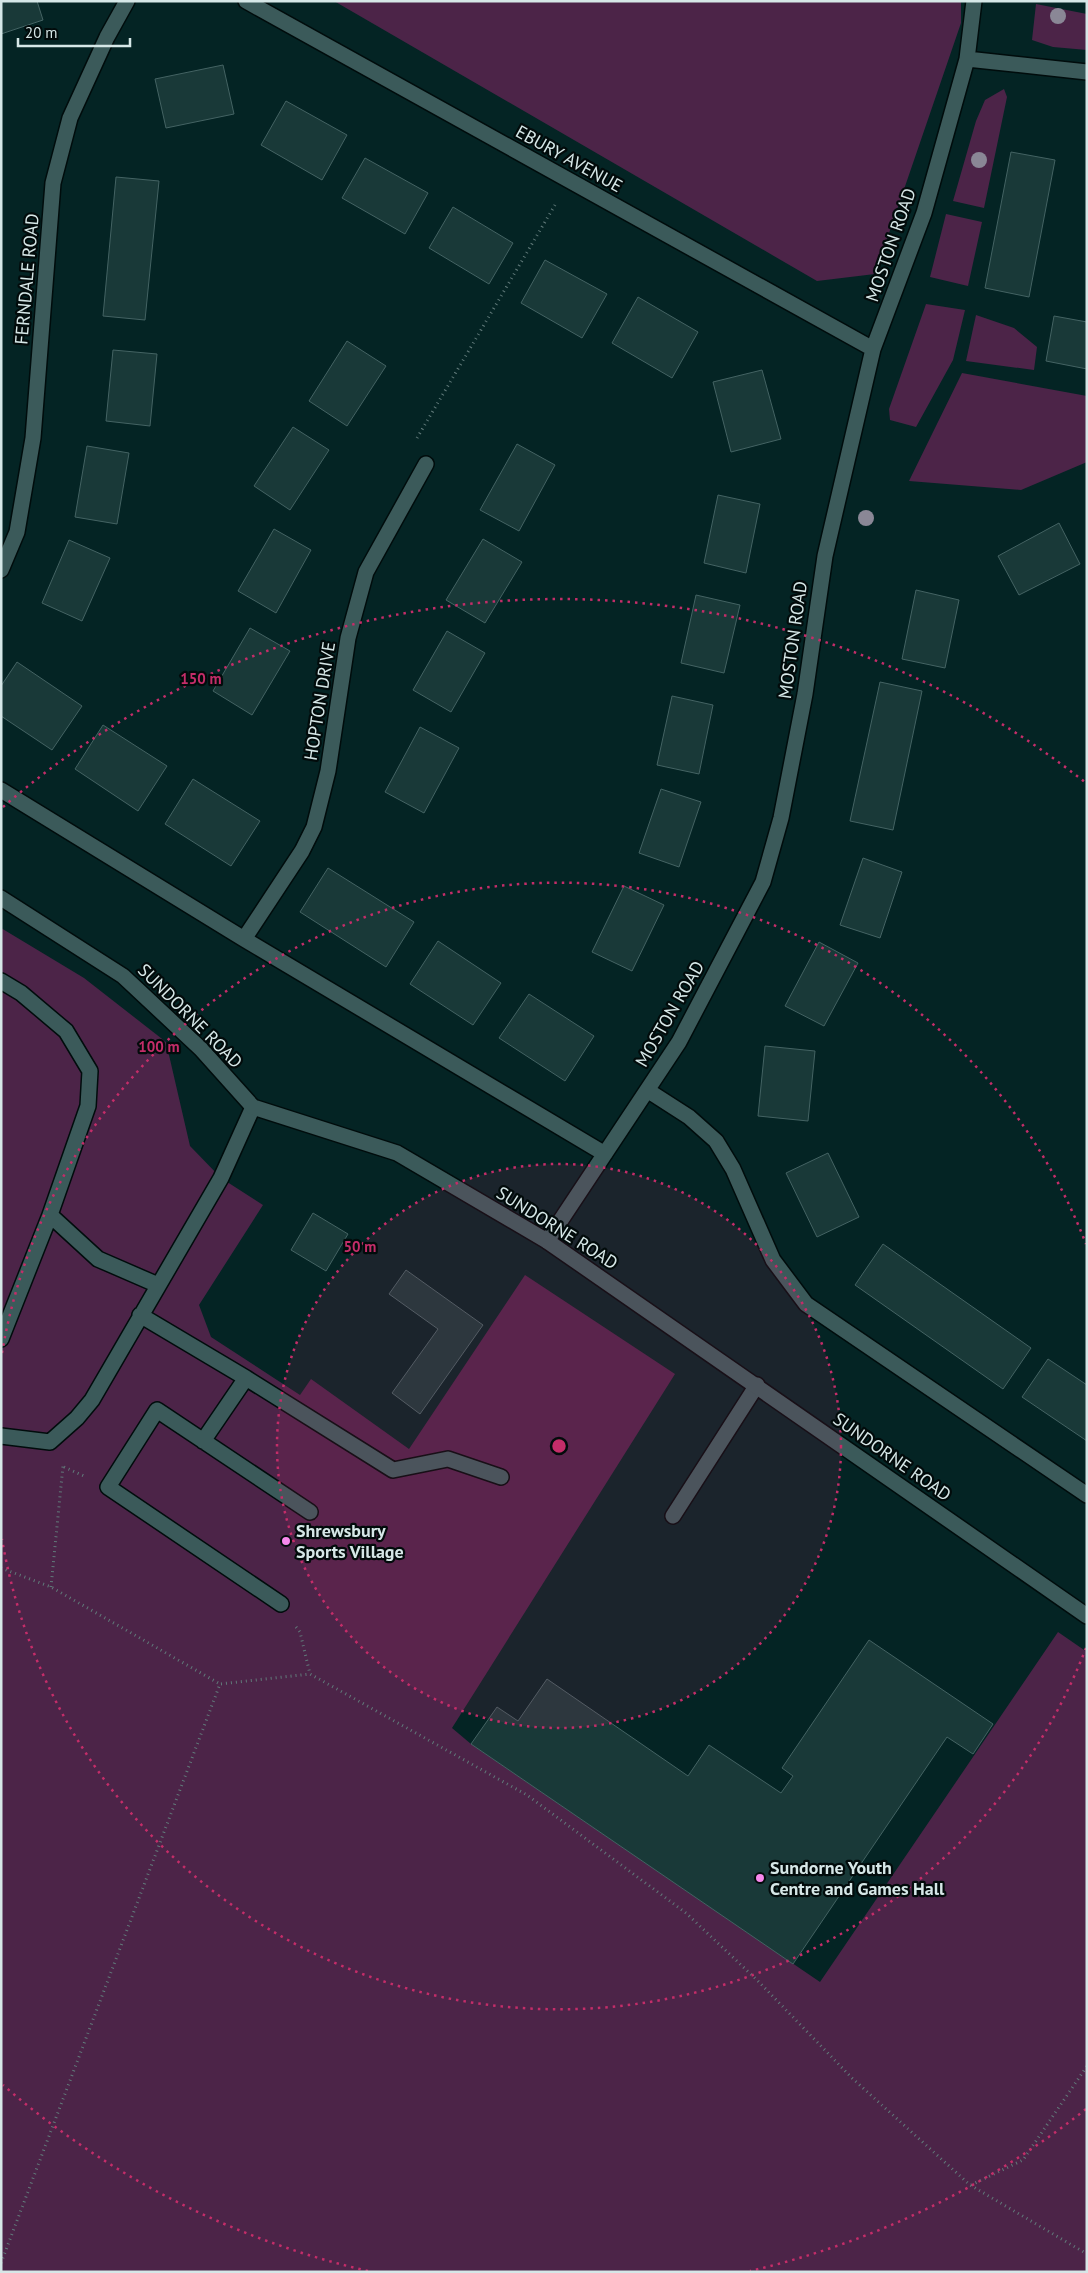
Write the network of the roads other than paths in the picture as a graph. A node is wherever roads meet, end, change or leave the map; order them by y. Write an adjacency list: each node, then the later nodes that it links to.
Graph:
1 (127, 1): 8 (street, FERNDALE ROAD)
2 (246, 1): 6 (street, EBURY AVENUE)
3 (974, 1): 4 (street, MOSTON ROAD)
4 (967, 59): 5 (street); 6 (street, MOSTON ROAD)
5 (1087, 72)
6 (873, 349): 13 (street, MOSTON ROAD)
7 (426, 464): 11 (street, HOPTON DRIVE)
8 (1, 570)
9 (1, 790): 11 (street)
10 (1, 898): 14 (street, SUNDORNE ROAD)
11 (244, 939): 15 (street)
12 (1, 981): 16 (street)
13 (647, 1090): 15 (street, MOSTON ROAD); 26 (street)
14 (253, 1107): 17 (street, SUNDORNE ROAD); 18 (street)
15 (605, 1154): 17 (street, MOSTON ROAD)
16 (50, 1216): 18 (street); 20 (street)
17 (547, 1241): 22 (street, SUNDORNE ROAD)
18 (158, 1285): 19 (street)
19 (140, 1316): 21 (street); 23 (street)
20 (1, 1339)
21 (246, 1378): 24 (street); 25 (street)
22 (757, 1385): 28 (street); 30 (street, SUNDORNE ROAD)
23 (1, 1436)
24 (203, 1440): 27 (street); 29 (street)
25 (501, 1477)
26 (1087, 1495)
27 (310, 1512)
28 (673, 1516)
29 (281, 1604)
30 (1087, 1616)

